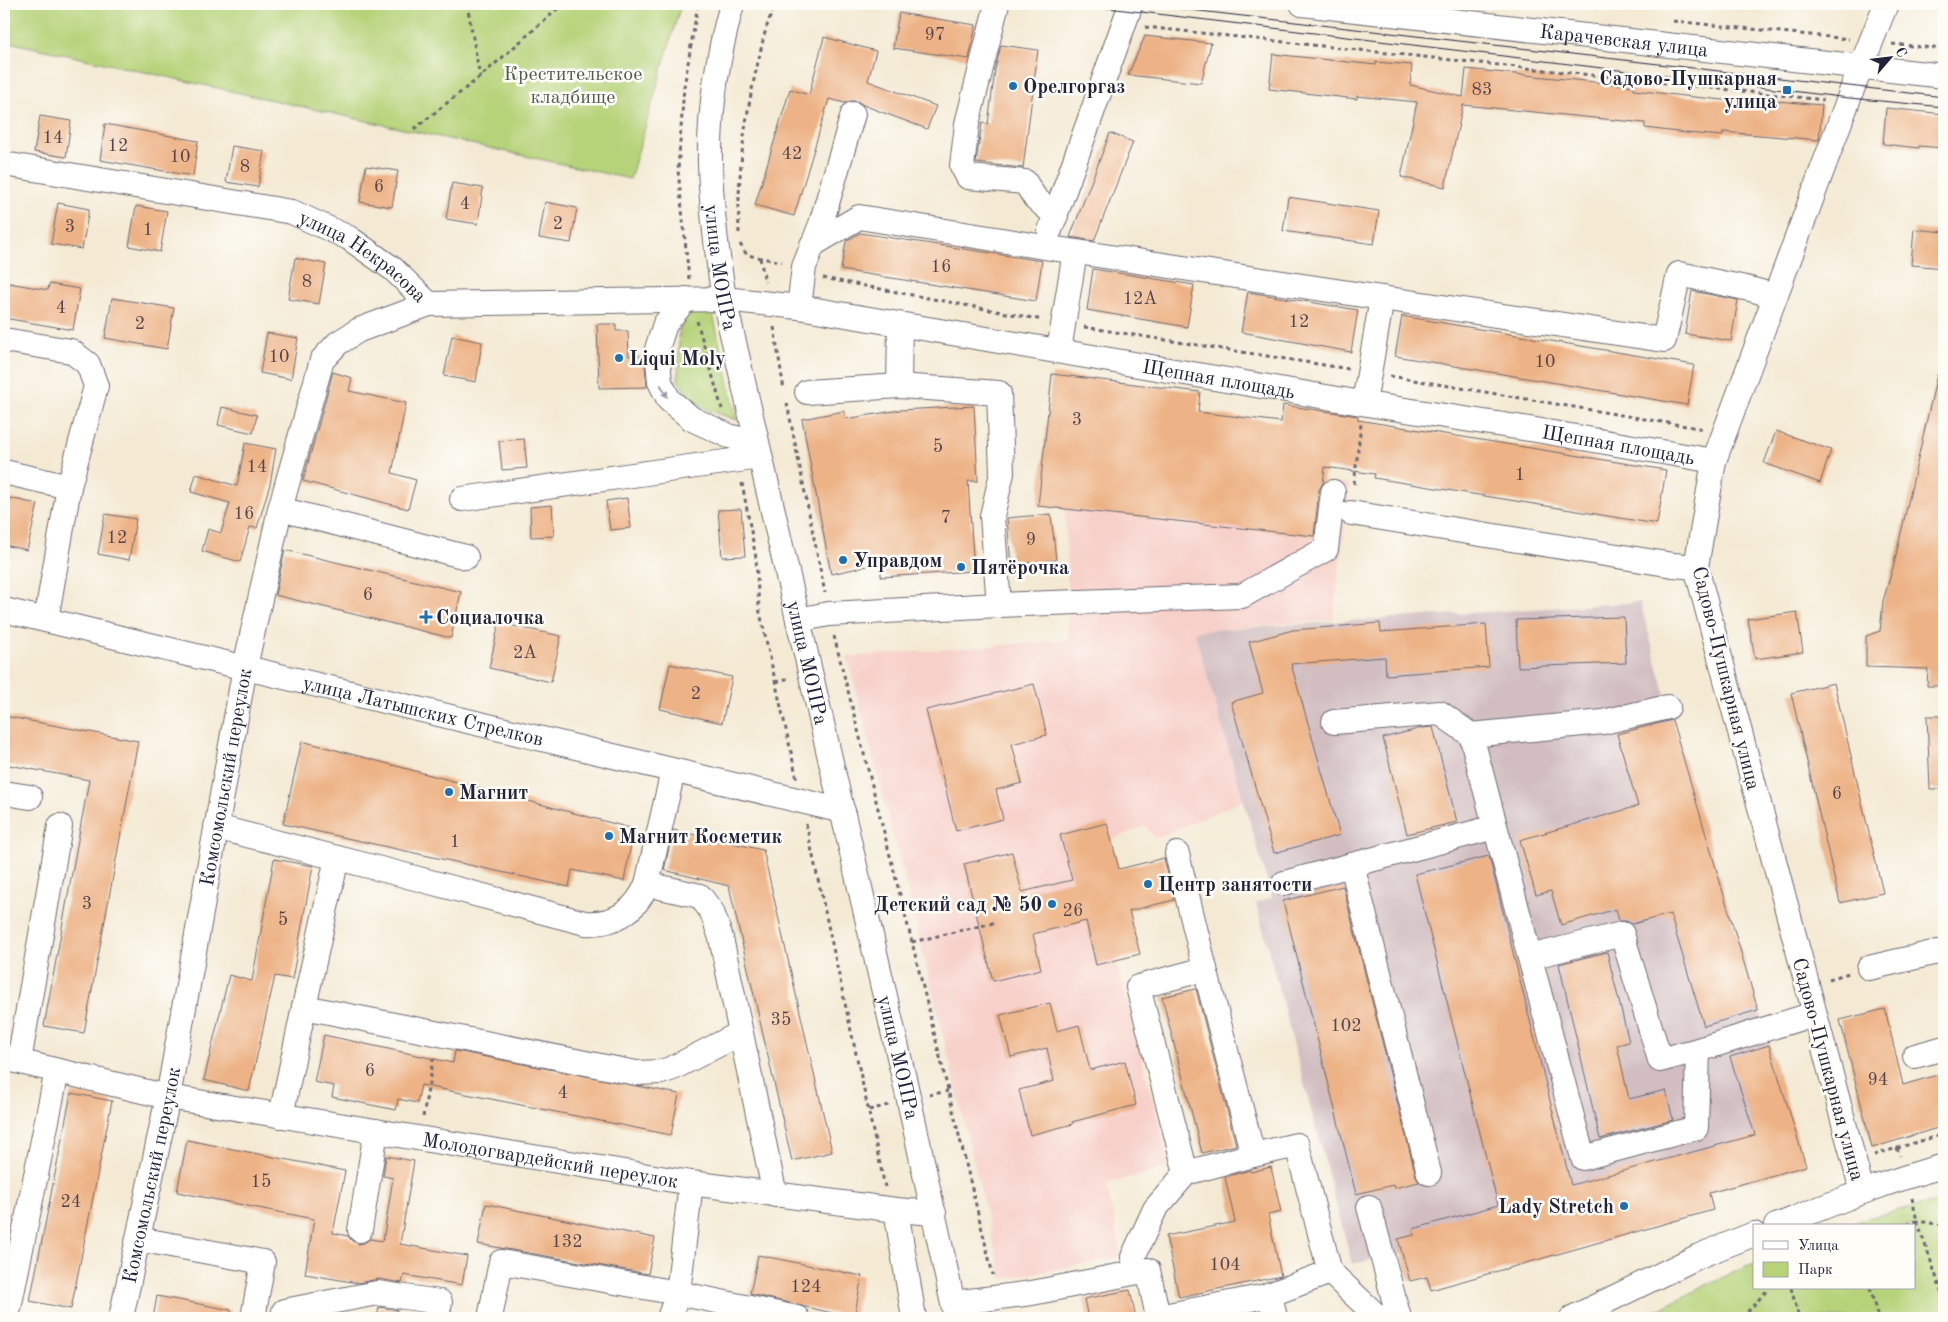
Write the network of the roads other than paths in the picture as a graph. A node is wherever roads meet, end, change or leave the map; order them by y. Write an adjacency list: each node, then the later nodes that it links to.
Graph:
1 (732, 4): 16 (street, улица МОПРа)
2 (997, 4): 10 (street)
3 (1302, 4): 6 (street, Карачевская улица)
4 (1886, 4): 6 (street, Садово-Пушкарная улица)
5 (1128, 14): 10 (street)
6 (1862, 66): 7 (street, Карачевская улица); 14 (street, Садово-Пушкарная улица)
7 (1944, 76)
8 (853, 114): 11 (street)
9 (4, 164): 18 (street, улица Некрасова)
10 (1056, 216): 12 (street)
11 (812, 245): 12 (street); 19 (street)
12 (1044, 248): 13 (street)
13 (1075, 252): 15 (street); 22 (street)
14 (1775, 296): 15 (street); 27 (street, Садово-Пушкарная улица)
15 (1382, 298): 25 (street)
16 (724, 299): 17 (street, улица Некрасова); 19 (street, Щепная площадь); 26 (street, улица МОПРа)
17 (688, 300): 18 (street, улица Некрасова); 26 (street, one-way to 26)
18 (429, 304): 32 (street, Комсомольский переулок)
19 (799, 307): 20 (street, Щепная площадь)
20 (900, 325): 22 (street, Щепная площадь); 23 (street)
21 (4, 340): 29 (street)
22 (1059, 350): 25 (street, Щепная площадь)
23 (899, 386): 24 (street); 36 (street)
24 (807, 392)
25 (1364, 403): 27 (street, Щепная площадь)
26 (751, 453): 31 (street); 39 (street, улица МОПРа)
27 (1714, 461): 35 (street, Садово-Пушкарная улица)
28 (4, 472): 29 (street)
29 (69, 487): 38 (street)
30 (1333, 492): 36 (street)
31 (462, 500)
32 (280, 509): 34 (street); 40 (street, Комсомольский переулок)
33 (1351, 513): 35 (street)
34 (466, 557)
35 (1696, 567): 61 (street, Садово-Пушкарная улица)
36 (999, 605): 39 (street)
37 (4, 610): 38 (street, улица Латышских Стрелков)
38 (46, 620): 40 (street, улица Латышских Стрелков)
39 (798, 620): 47 (street, улица МОПРа)
40 (245, 668): 44 (street, улица Латышских Стрелков); 50 (street, Комсомольский переулок)
41 (1668, 707): 43 (street)
42 (1334, 722): 43 (street)
43 (1471, 735): 49 (street)
44 (673, 771): 47 (street, улица Латышских Стрелков); 55 (street)
45 (4, 792): 46 (street)
46 (30, 797)
47 (843, 811): 80 (street, улица МОПРа)
48 (60, 826): 66 (street)
49 (1495, 827): 53 (street); 57 (street)
50 (216, 828): 52 (street); 68 (street, Комсомольский переулок)
51 (1177, 854): 59 (street)
52 (337, 858): 55 (street); 60 (street)
53 (1352, 865): 54 (street); 74 (street)
54 (1284, 882)
55 (647, 884): 62 (street)
56 (1944, 955): 58 (street)
57 (1530, 957): 64 (street); 64 (street)
58 (1869, 968)
59 (1206, 969): 71 (street); 73 (street)
60 (304, 1007): 62 (street); 69 (street)
61 (1814, 1014): 64 (street); 76 (street, Садово-Пушкарная улица)
62 (742, 1032): 77 (street)
63 (1944, 1048): 65 (street)
64 (1698, 1050)
65 (1916, 1056)
66 (11, 1060): 67 (street, Молодогвардейский переулок)
67 (57, 1071): 68 (street, Молодогвардейский переулок); 91 (street)
68 (168, 1097): 69 (street, Молодогвардейский переулок); 84 (street, Комсомольский переулок)
69 (281, 1116): 70 (street, Молодогвардейский переулок)
70 (376, 1131): 75 (street, Молодогвардейский переулок); 82 (street)
71 (1253, 1155): 73 (street); 86 (street)
72 (1944, 1166): 76 (street)
73 (1186, 1173): 85 (street)
74 (1429, 1173)
75 (691, 1183): 77 (street, Молодогвардейский переулок); 87 (street)
76 (1862, 1192): 81 (street)
77 (775, 1195): 79 (street, Молодогвардейский переулок)
78 (1369, 1207): 102 (street)
79 (893, 1210): 80 (street, Молодогвардейский переулок); 98 (street)
80 (934, 1213): 89 (street, улица МОПРа)
81 (1781, 1224)
82 (360, 1230)
83 (1753, 1234): 103 (street)
84 (138, 1239): 92 (street, Комсомольский переулок); 93 (street)
85 (1133, 1257)
86 (1330, 1272): 88 (street); 101 (street)
87 (678, 1293): 90 (street); 96 (street); 97 (street)
88 (1270, 1294): 99 (street); 100 (street)
89 (955, 1311): 99 (street)
90 (784, 1317)
91 (7, 1318)
92 (121, 1318)
93 (253, 1318)
94 (283, 1318): 95 (street)
95 (437, 1318)
96 (490, 1318)
97 (669, 1318)
98 (914, 1318)
99 (1158, 1318)
100 (1275, 1318)
101 (1379, 1318)
102 (1399, 1318)
103 (1572, 1318)

